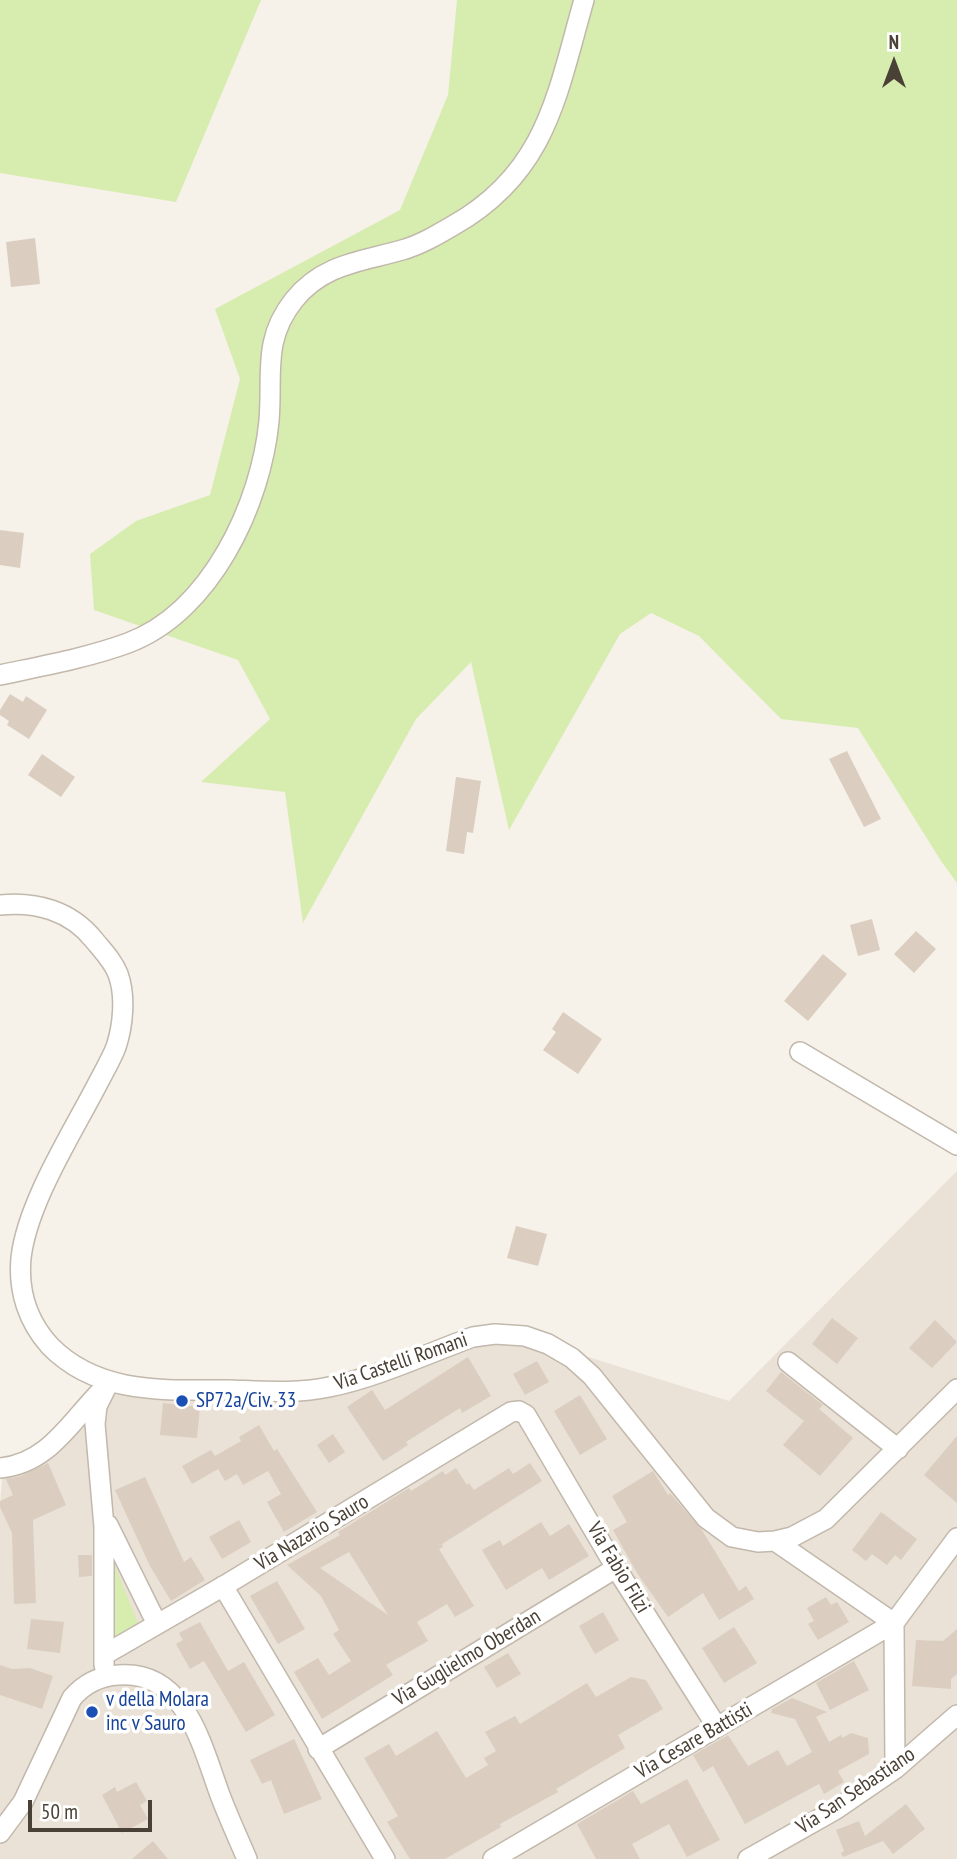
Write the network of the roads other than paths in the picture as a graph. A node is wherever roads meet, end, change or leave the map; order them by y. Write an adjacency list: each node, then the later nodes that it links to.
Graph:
1 (584, 0): 2 (street)
2 (0, 676)
3 (0, 905): 7 (street, Via Castelli Romani)
4 (800, 1052): 5 (street)
5 (957, 1145)
6 (788, 1362): 10 (street)
7 (110, 1382): 11 (street); 12 (street); 14 (street, Via Castelli Romani)
8 (957, 1389): 10 (street, Via Castelli Romani)
9 (519, 1410): 15 (street, Via Fabio Filzi); 16 (street, Via Nazario Sauro)
10 (898, 1449): 14 (street, Via Castelli Romani)
11 (0, 1468)
12 (103, 1515): 18 (street); 19 (street)
13 (957, 1538): 17 (street)
14 (775, 1541): 17 (street)
15 (617, 1568): 22 (street, Via Fabio Filzi); 23 (street, Via Guglielmo Oberdan)
16 (223, 1586): 18 (street, Via Nazario Sauro); 23 (street)
17 (894, 1623): 22 (street, Via Cesare Battisti); 24 (street)
18 (157, 1624): 19 (street, Via Nazario Sauro)
19 (104, 1655): 20 (street)
20 (105, 1676): 25 (street); 26 (street)
21 (957, 1715): 24 (street, Via San Sebastiano)
22 (717, 1727): 28 (street, Via Cesare Battisti)
23 (318, 1749): 27 (street)
24 (895, 1769): 29 (street, Via San Sebastiano)
25 (0, 1833)
26 (247, 1859)
27 (385, 1859)
28 (493, 1859)
29 (748, 1859)

